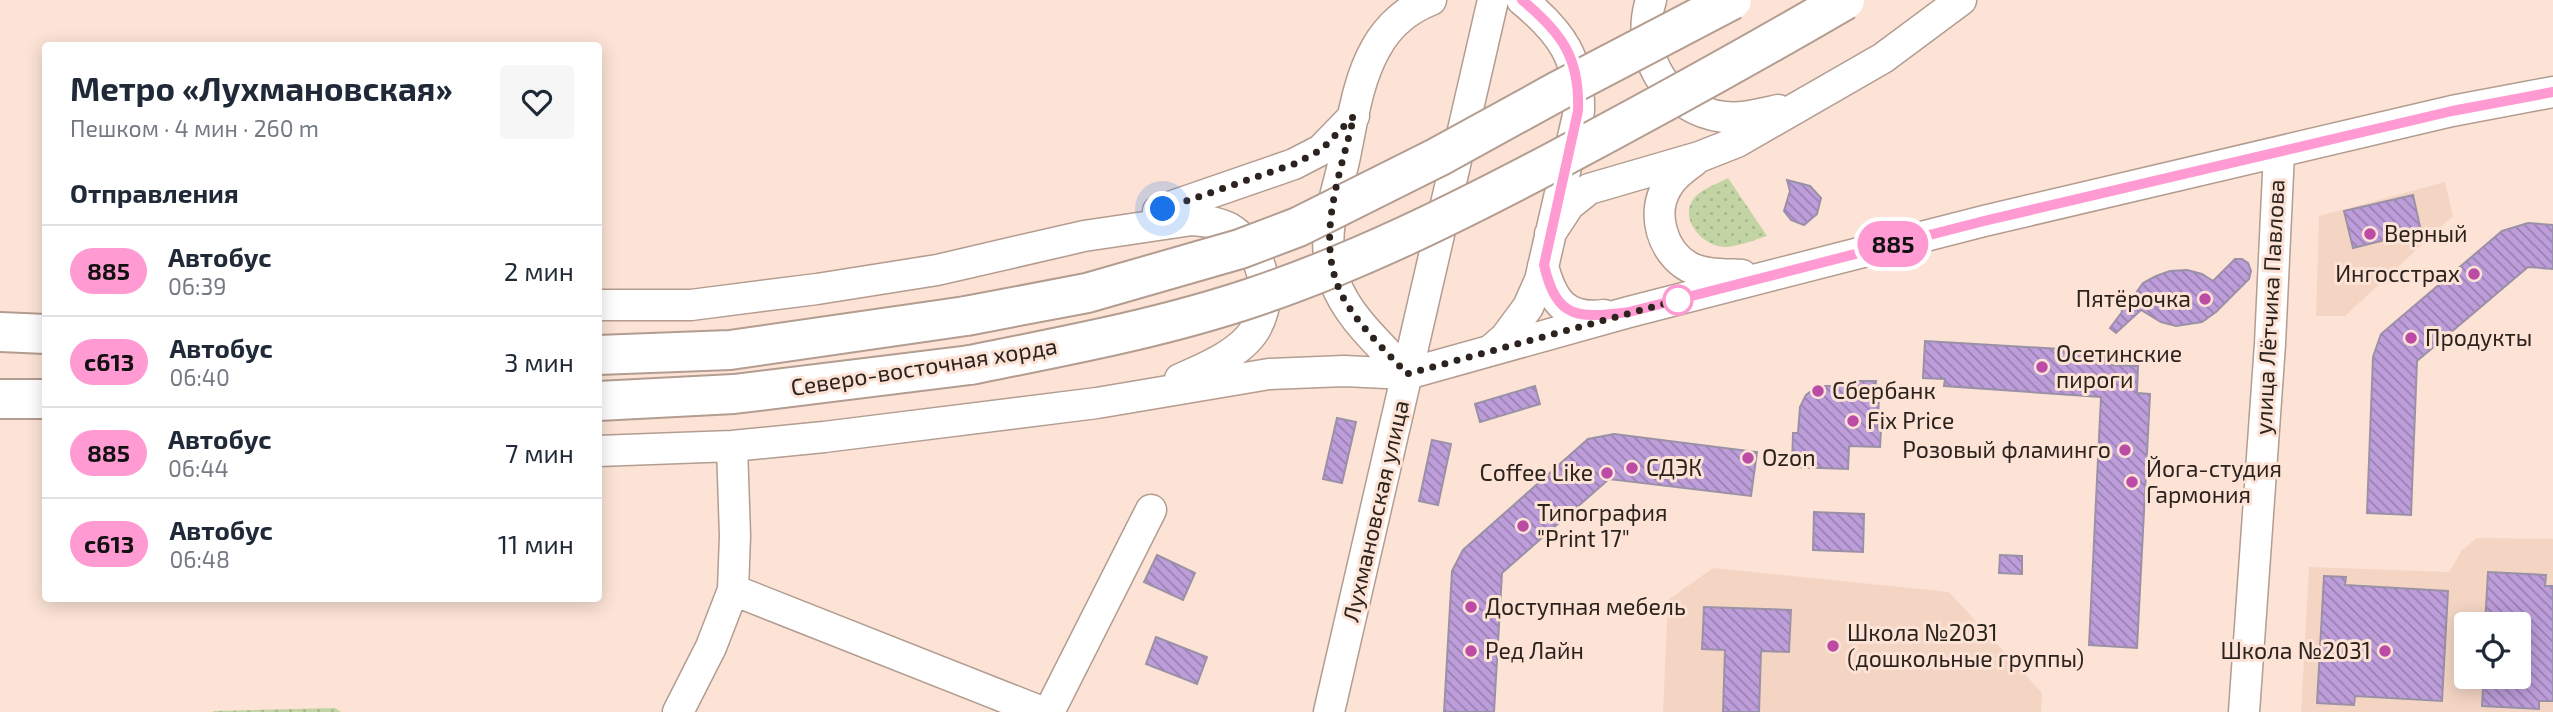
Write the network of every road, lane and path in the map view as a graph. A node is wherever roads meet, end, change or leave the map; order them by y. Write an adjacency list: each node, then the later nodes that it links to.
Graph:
1 (1431, 0): 10 (street)
2 (1493, 0): 23 (street, Лухмановская улица)
3 (1522, 0): 13 (street)
4 (1651, 0): 9 (street)
5 (1732, 0): 22 (highway, Северо-восточная хорда, bridge)
6 (1845, 0): 25 (highway, Северо-восточная хорда, bridge)
7 (1961, 0): 9 (street)
8 (2553, 92): 11 (street)
9 (1809, 103): 12 (street)
10 (1354, 116): 14 (street); 23 (street)
11 (2279, 152): 16 (street); 34 (street, улица Лётчика Павлова)
12 (1699, 157): 13 (street); 16 (street)
13 (1550, 234): 15 (street)
14 (1084, 236): 17 (street); 24 (street)
15 (1544, 265): 18 (street); 21 (street)
16 (1767, 277): 18 (street)
17 (602, 305)
18 (1629, 312): 21 (street)
19 (0, 332): 20 (highway)
20 (42, 334)
21 (1491, 350): 23 (street)
22 (602, 355)
23 (1407, 374): 24 (street); 33 (street, Лухмановская улица)
24 (1141, 396): 26 (street)
25 (602, 401)
26 (732, 446): 27 (street); 29 (street)
27 (602, 451)
28 (1151, 510): 32 (street)
29 (733, 590): 30 (street); 31 (street)
30 (678, 712)
31 (1042, 712)
32 (1049, 712)
33 (1329, 712)
34 (2244, 712)

